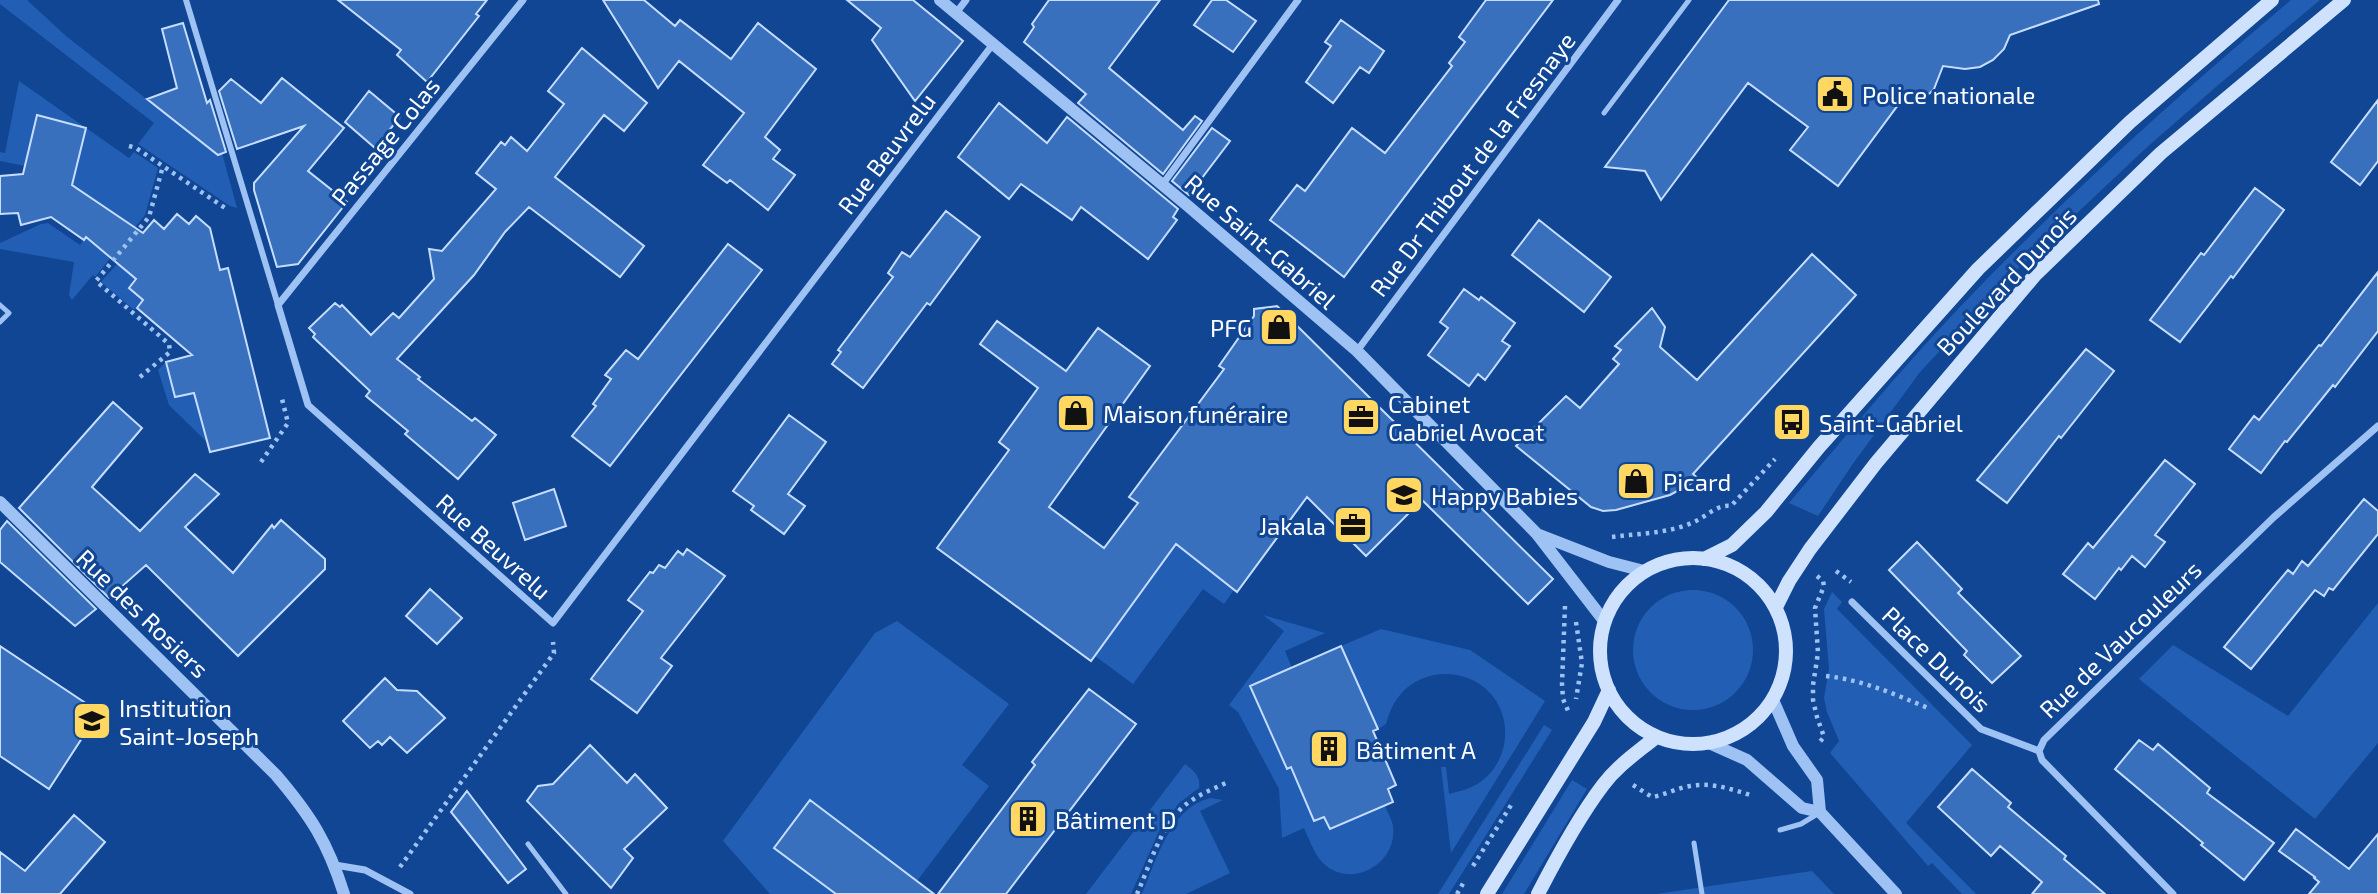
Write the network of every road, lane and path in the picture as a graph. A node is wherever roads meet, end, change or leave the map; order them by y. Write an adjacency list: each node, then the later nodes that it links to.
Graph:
1 (186, 0): 18 (street, Rue Beuvrelu)
2 (523, 0): 18 (street, Passage Colas)
3 (940, 0): 10 (street, Rue Saint-Gabriel)
4 (966, 0): 10 (street)
5 (1298, 0): 15 (street)
6 (1618, 0): 20 (street, Rue Dr Thibout de la Fresnaye)
7 (1689, 0): 12 (lane)
8 (2272, 0): 29 (main road, Boulevard Dunois)
9 (2344, 0): 36 (main road, Boulevard Dunois)
10 (956, 13): 11 (street, Rue Saint-Gabriel)
11 (993, 44): 15 (street, Rue Saint-Gabriel); 39 (street, Rue Beuvrelu)
12 (1604, 113)
13 (129, 146): 14 (path)
14 (163, 166): 16 (path); 21 (path)
15 (1162, 185): 20 (street, Rue Saint-Gabriel)
16 (232, 212)
17 (0, 305): 19 (lane)
18 (278, 305): 39 (street, Rue Beuvrelu)
19 (0, 322)
20 (1357, 351): 27 (street, Rue Saint-Gabriel)
21 (140, 377)
22 (278, 382): 24 (path)
23 (2378, 426): 47 (street, Rue de Vaucouleurs)
24 (261, 461)
25 (1744, 493): 28 (path)
26 (0, 502): 55 (street, Rue des Rosiers)
27 (1537, 534): 31 (street, Rue Saint-Gabriel); 38 (street, Rue Saint-Gabriel)
28 (1606, 541)
29 (1704, 559): 31 (main road); 36 (main road)
30 (1836, 571): 33 (path)
31 (1644, 572): 38 (main road)
32 (1813, 573): 46 (path)
33 (1847, 577)
34 (1852, 602): 43 (street, Place Dunois)
35 (1565, 603): 37 (path)
36 (1777, 605): 42 (main road)
37 (1575, 618)
38 (1605, 622): 41 (main road)
39 (553, 624): 56 (path)
40 (1826, 676): 43 (path)
41 (1609, 690): 44 (main road); 61 (main road)
42 (1773, 700): 45 (main road); 51 (street)
43 (1956, 707): 47 (street, Place Dunois)
44 (1657, 737): 45 (main road); 62 (main road)
45 (1709, 743): 51 (street)
46 (1814, 747)
47 (2039, 751): 65 (street, Rue de Vaucouleurs)
48 (1228, 782): 60 (path)
49 (1629, 782): 50 (path)
50 (1759, 793)
51 (1820, 812): 52 (lane); 64 (street)
52 (1780, 830)
53 (528, 844): 59 (lane)
54 (1694, 844): 63 (lane)
55 (335, 865): 56 (street); 57 (street, Rue des Rosiers)
56 (390, 881): 58 (street)
57 (344, 894)
58 (410, 894)
59 (566, 894)
60 (1137, 894)
61 (1487, 894)
62 (1538, 894)
63 (1702, 894)
64 (1896, 894)
65 (2174, 894)

